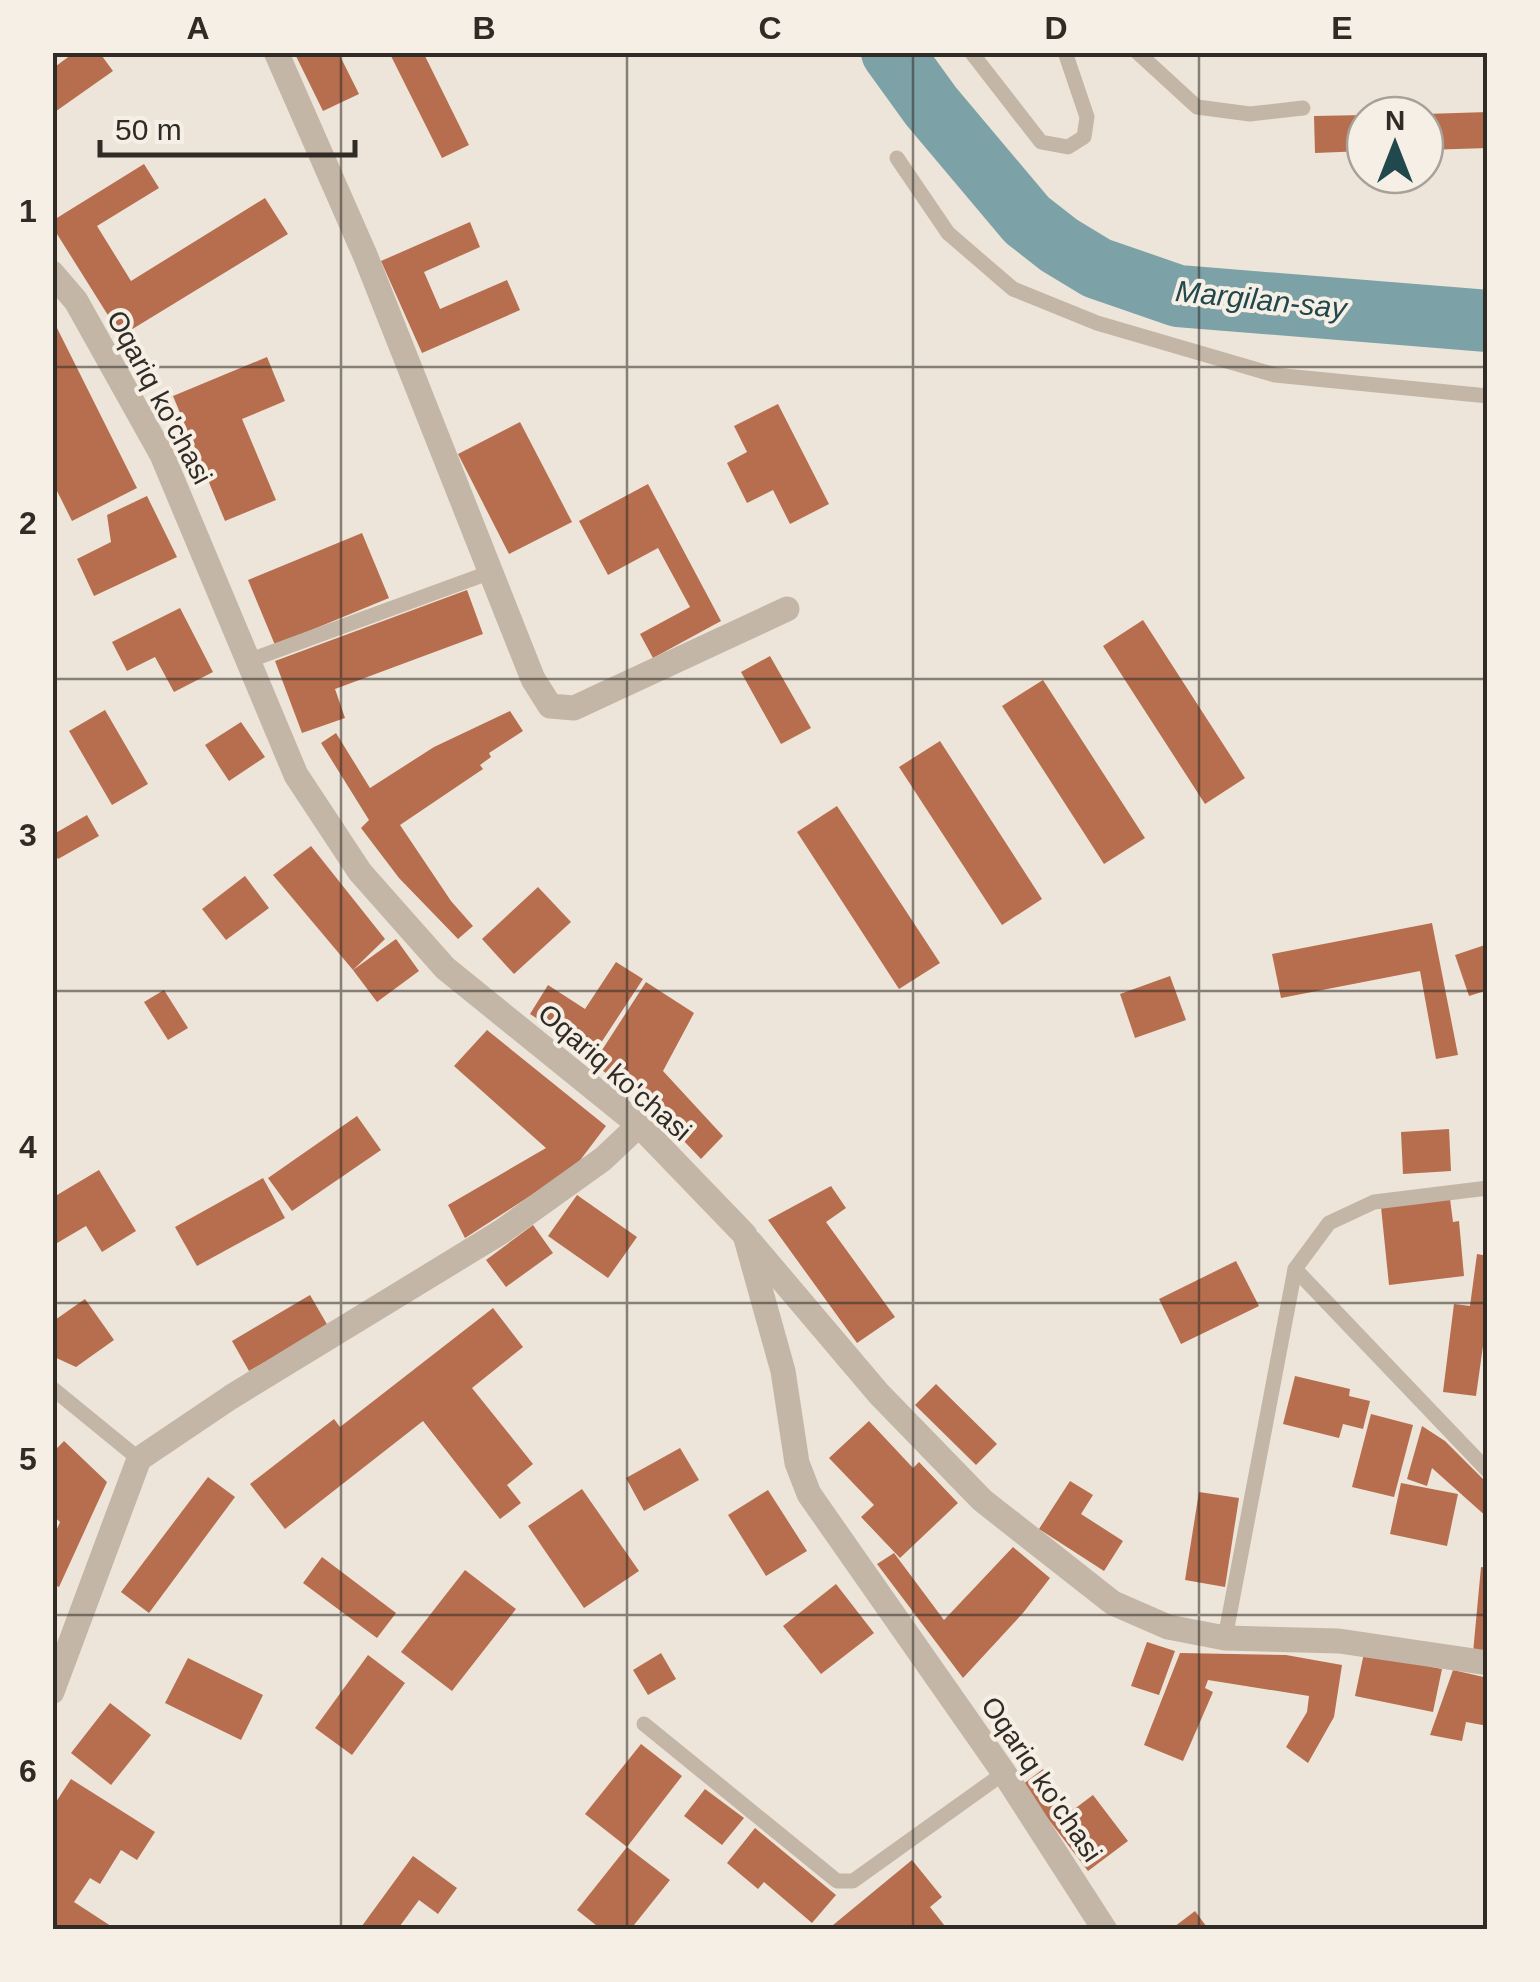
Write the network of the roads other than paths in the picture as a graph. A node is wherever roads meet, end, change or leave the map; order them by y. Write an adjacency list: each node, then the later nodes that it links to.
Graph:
1 (276, 52): 9 (street)
2 (970, 52): 3 (lane)
3 (1065, 52)
4 (1138, 52): 5 (lane)
5 (1303, 108)
6 (897, 158): 8 (lane)
7 (52, 274): 11 (street, Oqariq ko'chasi)
8 (1488, 396)
9 (491, 572): 10 (street); 11 (lane)
10 (787, 610)
11 (248, 661): 12 (street, Oqariq ko'chasi)
12 (639, 1125): 14 (street, Oqariq ko'chasi); 17 (street)
13 (1488, 1188): 15 (lane)
14 (745, 1235): 19 (street); 23 (street, Oqariq ko'chasi)
15 (1294, 1269): 18 (lane); 19 (lane)
16 (52, 1388): 17 (lane)
17 (139, 1459): 21 (street)
18 (1488, 1470)
19 (1225, 1638): 20 (street)
20 (1488, 1663)
21 (52, 1692)
22 (644, 1724): 23 (lane)
23 (1004, 1773): 24 (street, Oqariq ko'chasi)
24 (1105, 1930)

